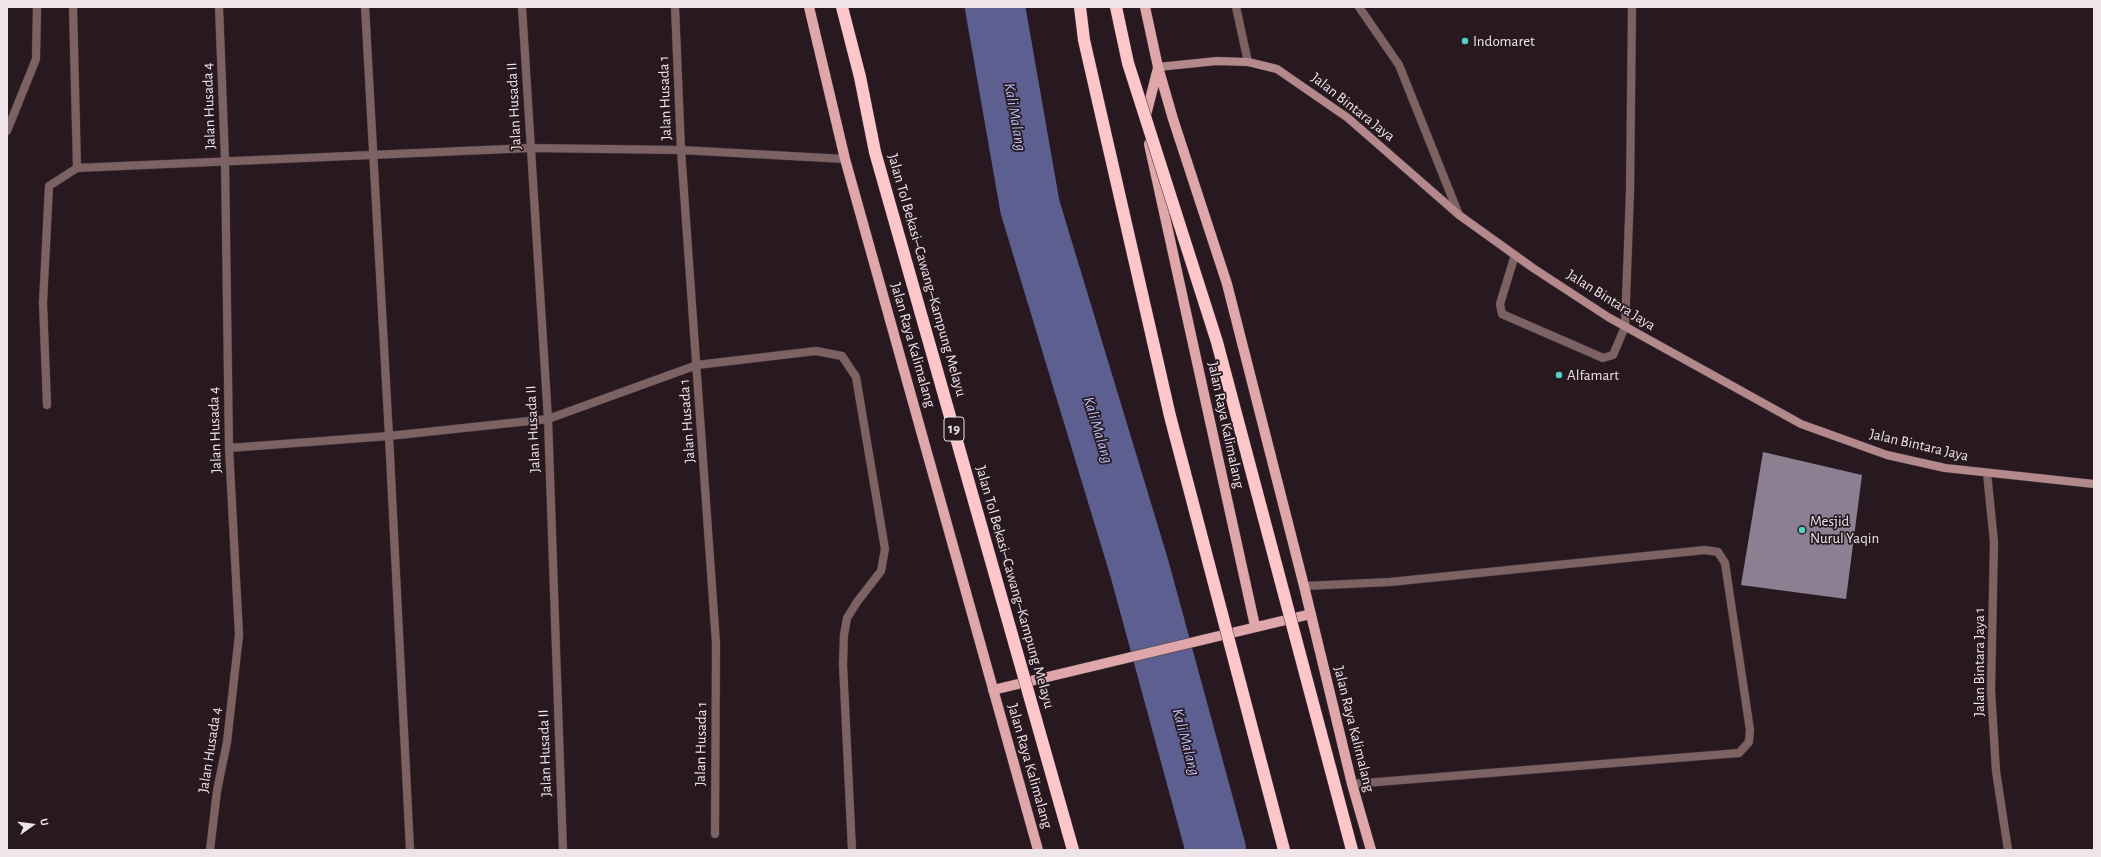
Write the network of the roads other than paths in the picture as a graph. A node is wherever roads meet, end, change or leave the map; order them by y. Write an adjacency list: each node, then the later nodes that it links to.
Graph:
1 (37, 7): 17 (street)
2 (73, 7): 23 (street)
3 (219, 7): 22 (street, Jalan Husada 4)
4 (365, 7): 20 (street)
5 (522, 7): 18 (street, Jalan Husada II)
6 (675, 7): 19 (street, Jalan Husada 1)
7 (809, 7): 21 (main road, Jalan Raya Kalimalang)
8 (842, 7): 45 (highway, Jalan Tol Bekasi–Cawang–Kampung Melayu / 19, bridge)
9 (1080, 7): 46 (highway, bridge)
10 (1116, 7): 47 (highway, bridge)
11 (1145, 7): 16 (main road, Jalan Raya Kalimalang)
12 (1236, 7): 15 (street)
13 (1359, 7): 24 (street)
14 (1632, 7): 26 (street)
15 (1248, 62): 16 (street, Jalan Bintara Jaya); 24 (street, Jalan Bintara Jaya)
16 (1158, 67): 34 (main road, Jalan Raya Kalimalang); 36 (main road, Jalan Raya Kalimalang)
17 (7, 132)
18 (530, 148): 19 (street); 20 (street); 29 (street, Jalan Husada II)
19 (681, 150): 21 (street); 27 (street, Jalan Husada 1)
20 (373, 155): 22 (street); 30 (street)
21 (845, 159): 37 (main road, Jalan Raya Kalimalang)
22 (225, 160): 23 (street); 31 (street, Jalan Husada 4)
23 (77, 168): 28 (street)
24 (1459, 215): 25 (street, Jalan Bintara Jaya)
25 (1514, 255): 26 (street, Jalan Bintara Jaya); 26 (street)
26 (1625, 327): 32 (street, Jalan Bintara Jaya)
27 (697, 366): 29 (street); 39 (street, Jalan Husada 1); 43 (street)
28 (47, 405)
29 (548, 419): 30 (street); 42 (street, Jalan Husada II)
30 (389, 436): 31 (street); 41 (street)
31 (229, 448): 40 (street, Jalan Husada 4)
32 (1987, 473): 33 (street, Jalan Bintara Jaya); 49 (street, Jalan Bintara Jaya 1)
33 (2094, 484)
34 (1304, 586): 35 (main road, Jalan Raya Kalimalang); 38 (street)
35 (1311, 614): 36 (main road, Jalan Raya Kalimalang); 38 (main road, Jalan Raya Kalimalang)
36 (1255, 626): 37 (main road, Jalan Raya Kalimalang)
37 (993, 690): 44 (main road, Jalan Raya Kalimalang)
38 (1352, 784): 48 (main road, Jalan Raya Kalimalang)
39 (715, 834)
40 (210, 850)
41 (410, 850)
42 (563, 850)
43 (852, 850)
44 (1038, 850)
45 (1073, 850)
46 (1284, 850)
47 (1352, 850)
48 (1370, 850)
49 (2008, 850)

